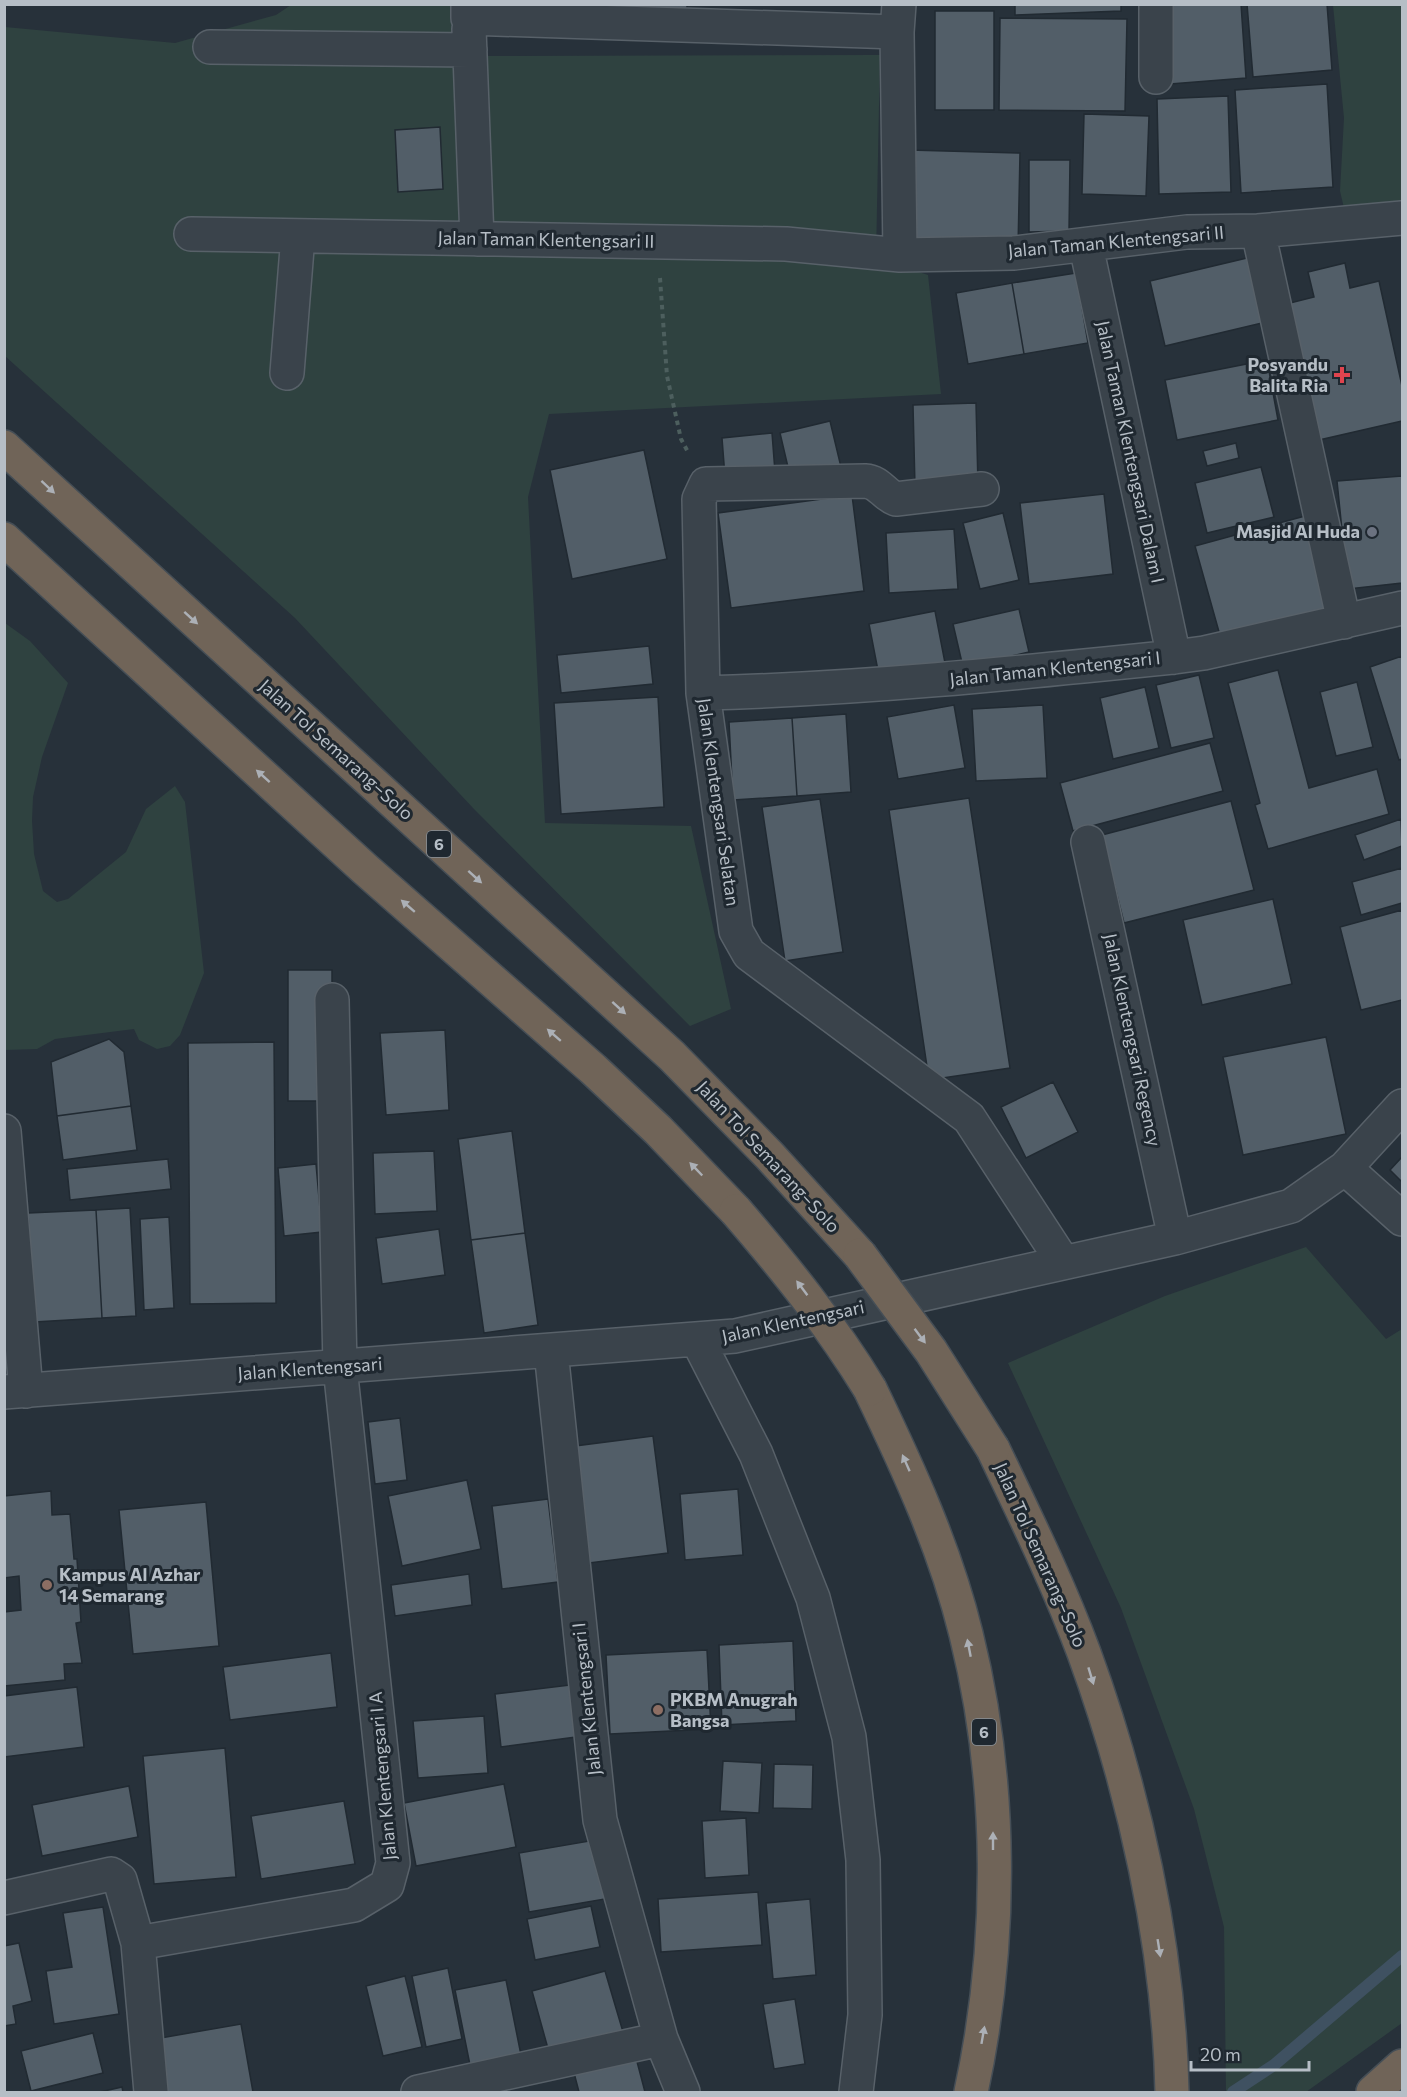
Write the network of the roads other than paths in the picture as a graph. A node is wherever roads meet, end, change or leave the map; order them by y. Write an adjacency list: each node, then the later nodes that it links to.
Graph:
1 (1156, 4): 6 (street)
2 (468, 11): 3 (street); 5 (street)
3 (898, 18): 13 (street)
4 (210, 47): 5 (street)
5 (470, 50): 11 (street)
6 (1156, 77)
7 (1402, 218): 8 (street, Jalan Taman Klentengsari II)
8 (1258, 231): 12 (street, Jalan Taman Klentengsari II); 19 (street)
9 (191, 234): 10 (street, Jalan Taman Klentengsari II)
10 (298, 236): 11 (street, Jalan Taman Klentengsari II); 14 (street)
11 (477, 239): 13 (street, Jalan Taman Klentengsari II)
12 (1086, 246): 13 (street, Jalan Taman Klentengsari II); 20 (street, Jalan Taman Klentengsari Dalam I)
13 (900, 255)
14 (287, 373)
15 (4, 447): 43 (highway, Jalan Tol Semarang–Solo / 6, one-way to 43, bridge)
16 (982, 489): 21 (street, Jalan Klentengsari Selatan)
17 (4, 539): 42 (highway, 6, one-way to 17, bridge)
18 (1402, 608): 19 (street, Jalan Taman Klentengsari I)
19 (1344, 622): 20 (street, Jalan Taman Klentengsari I)
20 (1174, 657): 21 (street, Jalan Taman Klentengsari I)
21 (703, 693): 29 (street, Jalan Klentengsari Selatan)
22 (1088, 842): 28 (street, Jalan Klentengsari Regency)
23 (332, 1000): 32 (street, Jalan Klentengsari I A)
24 (1402, 1106): 26 (street, Jalan Klentengsari)
25 (4, 1131): 33 (street, Jalan Klentengsari)
26 (1345, 1168): 27 (street); 28 (street, Jalan Klentengsari)
27 (1402, 1219)
28 (1175, 1238): 29 (street, Jalan Klentengsari)
29 (1063, 1262): 30 (street, Jalan Klentengsari)
30 (697, 1339): 31 (street, Jalan Klentengsari); 41 (street)
31 (551, 1351): 32 (street, Jalan Klentengsari); 36 (street, Jalan Klentengsari I)
32 (340, 1367): 33 (street, Jalan Klentengsari); 35 (street, Jalan Klentengsari I A)
33 (15, 1392)
34 (4, 1898): 35 (street)
35 (138, 1943): 38 (street)
36 (661, 2039): 39 (street); 40 (street, Jalan Klentengsari I)
37 (1402, 2066): 44 (highway)
38 (151, 2092)
39 (418, 2092)
40 (683, 2092)
41 (856, 2092)
42 (971, 2092)
43 (1172, 2092)
44 (1373, 2092)

